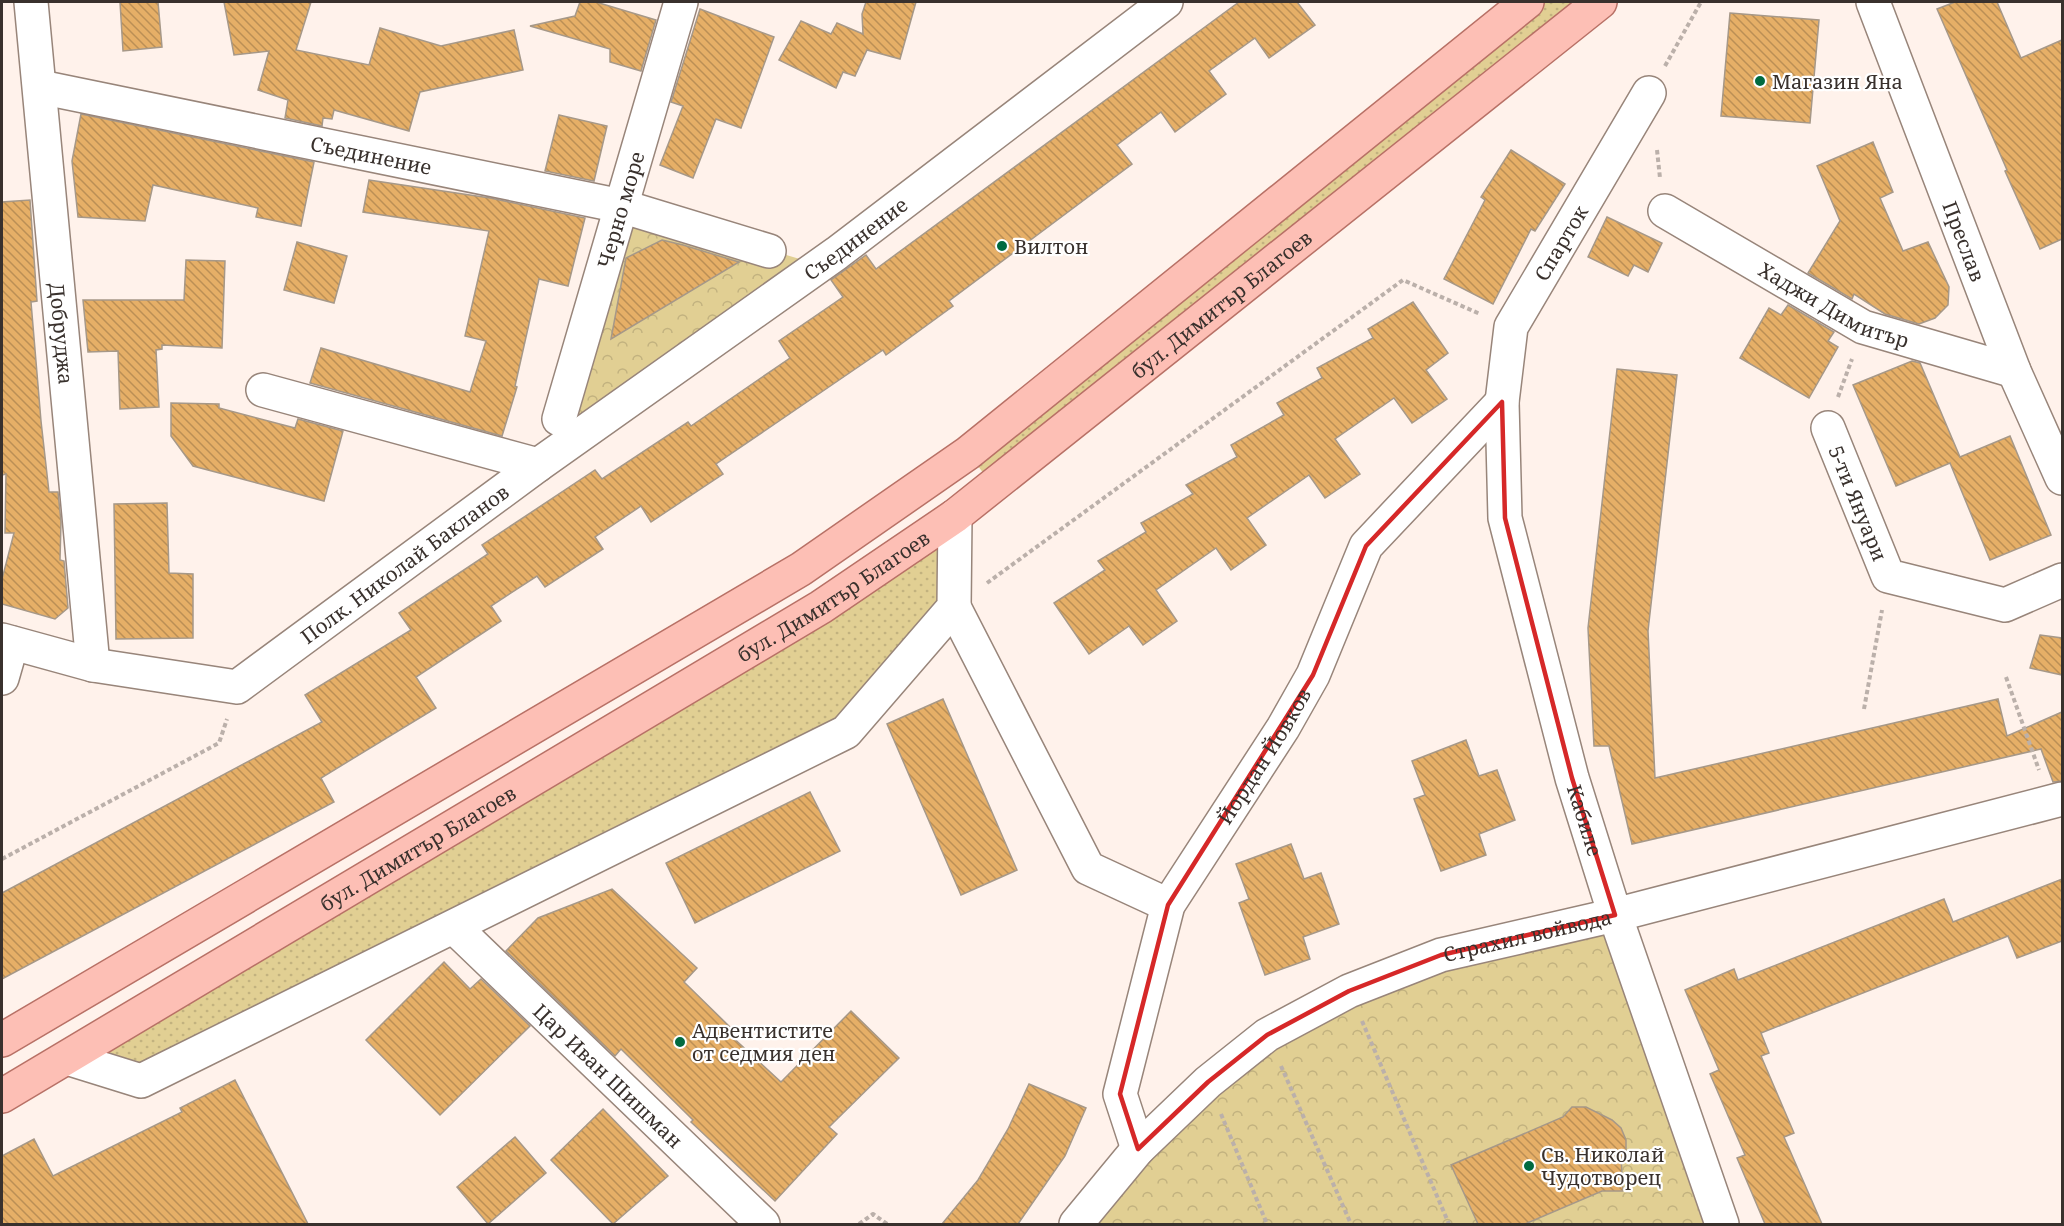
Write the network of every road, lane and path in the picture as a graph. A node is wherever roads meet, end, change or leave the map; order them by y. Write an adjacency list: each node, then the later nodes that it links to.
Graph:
1 (31, 2): 7 (street, Добруджа)
2 (681, 2): 9 (street, Черно море)
3 (1166, 2): 19 (street, Съединение)
4 (1527, 2): 38 (main road, бул. Димитър Благоев)
5 (1599, 2): 21 (main road, бул. Димитър Благоев)
6 (1873, 2): 14 (street, Преслав)
7 (40, 87): 9 (street, Съединение); 26 (street, Добруджа)
8 (1649, 93): 12 (street, Спарток)
9 (621, 206): 11 (street, Съединение); 17 (street, Черно море)
10 (1665, 211): 13 (street, Хаджи Димитър)
11 (769, 251)
12 (1511, 327): 16 (street, Спарток); 24 (path)
13 (1863, 327): 14 (street, Хаджи Димитър); 18 (path)
14 (2014, 370): 20 (street, Преслав)
15 (263, 390): 19 (street, Полк. Николай Бакланов)
16 (1502, 402): 33 (street, Йордан Йовков); 34 (street, Кабиле)
17 (559, 419)
18 (1828, 428): 22 (street, 5-ти Януари)
19 (537, 465): 29 (street, Полк. Николай Бакланов)
20 (2062, 478)
21 (955, 516): 24 (street); 39 (main road, бул. Димитър Благоев)
22 (1888, 576): 23 (street, 5-ти Януари); 30 (path)
23 (2062, 580)
24 (954, 606): 33 (street); 35 (street)
25 (7, 642): 26 (street); 28 (street)
26 (93, 665): 29 (street)
27 (2006, 677): 31 (path)
28 (2, 678)
29 (237, 687): 32 (path)
30 (1864, 710)
31 (2056, 800): 34 (street, Страхил войвода)
32 (2, 859)
33 (1168, 905): 42 (street, Йордан Йовков)
34 (1615, 915): 36 (street, Страхил войвода); 50 (street, Кабиле)
35 (454, 927): 39 (street); 43 (street, Цар Иван Шишман)
36 (1348, 991): 37 (street, Страхил войвода); 49 (path)
37 (1267, 1035): 40 (street, Страхил войвода); 48 (path)
38 (2, 1040)
39 (67, 1058): 41 (main road, бул. Димитър Благоев)
40 (1208, 1082): 42 (street, Страхил войвода); 47 (path)
41 (2, 1096)
42 (1138, 1149): 46 (street, Страхил войвода)
43 (763, 1224)
44 (859, 1224): 45 (path)
45 (887, 1224)
46 (1076, 1224)
47 (1267, 1224)
48 (1351, 1224)
49 (1449, 1224)
50 (1722, 1224)

